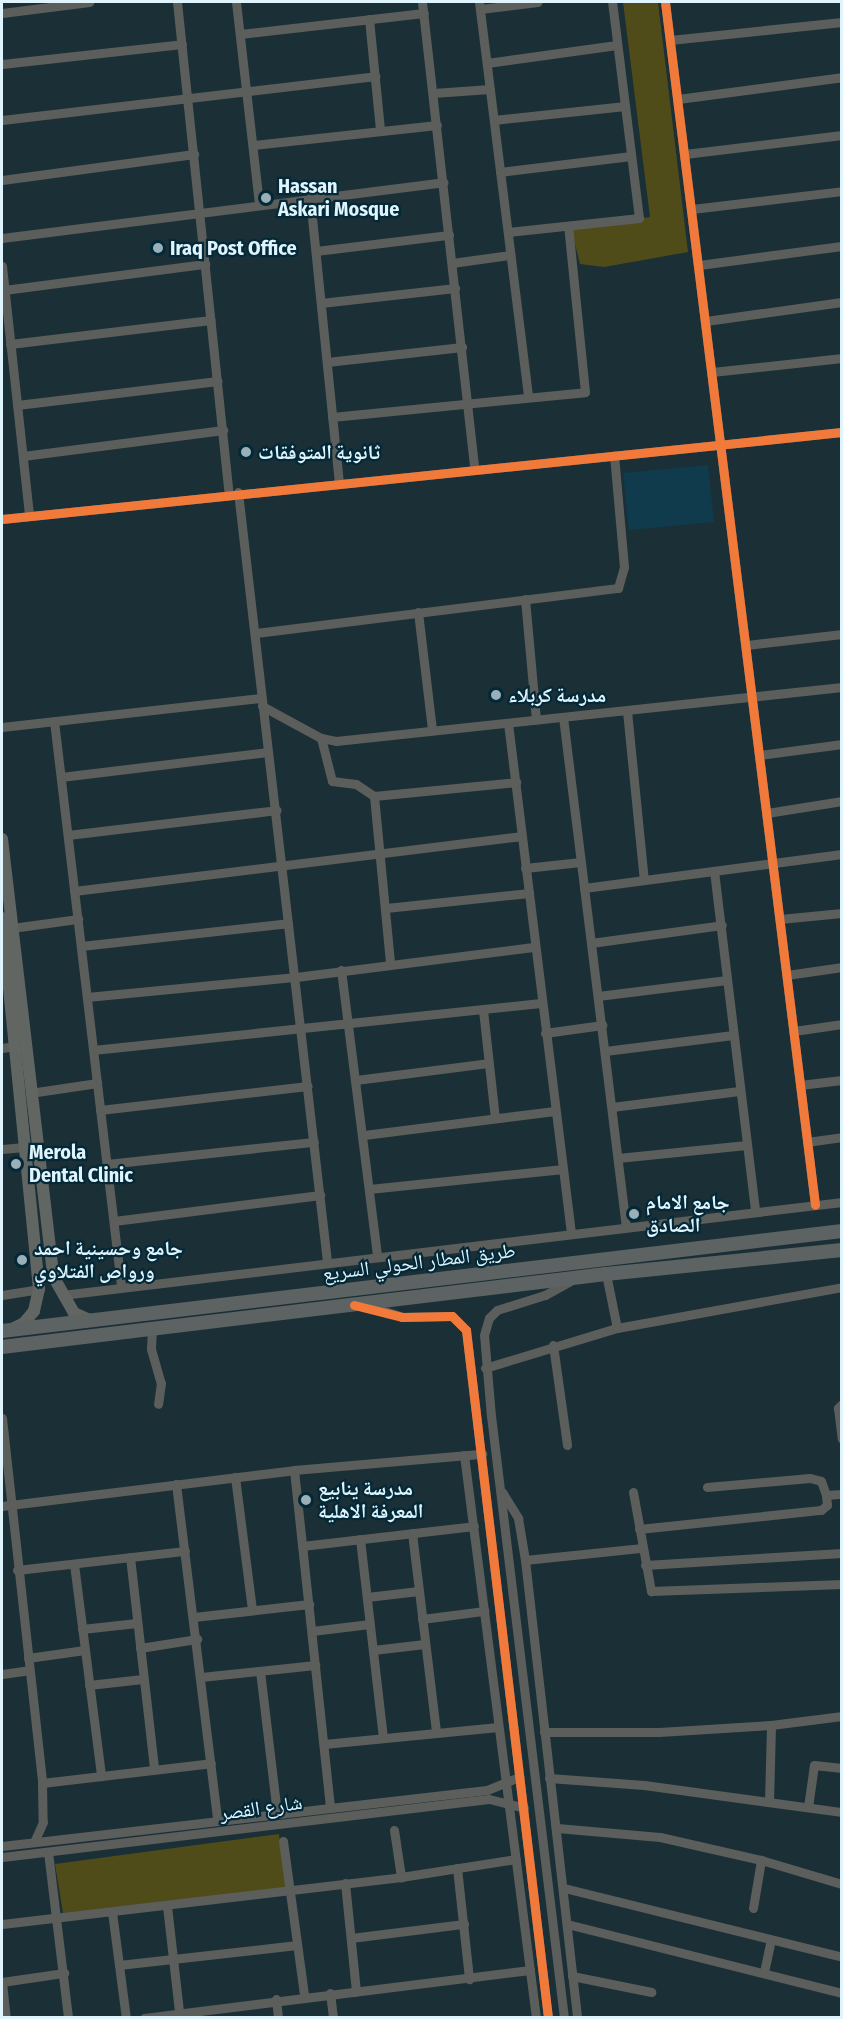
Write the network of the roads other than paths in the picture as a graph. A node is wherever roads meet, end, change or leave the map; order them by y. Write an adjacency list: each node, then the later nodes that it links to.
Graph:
1 (89, 2): 9 (street)
2 (177, 2): 15 (street)
3 (236, 2): 13 (street)
4 (422, 2): 10 (street)
5 (538, 2): 8 (street)
6 (612, 2): 16 (street)
7 (665, 2): 14 (street)
8 (480, 5): 17 (street)
9 (2, 13)
10 (424, 13): 11 (street); 23 (street)
11 (369, 19): 13 (street); 19 (street)
12 (842, 22): 14 (street)
13 (240, 34): 22 (street)
14 (670, 40): 25 (street)
15 (182, 44): 18 (street); 24 (street)
16 (617, 45): 17 (street); 26 (street)
17 (487, 63): 21 (street)
18 (2, 64)
19 (375, 76): 22 (street); 30 (street)
20 (842, 77): 25 (street)
21 (490, 89): 23 (street); 28 (street)
22 (247, 92): 24 (street); 32 (street)
23 (433, 93): 29 (street)
24 (188, 99): 27 (street); 33 (street)
25 (678, 99): 34 (street)
26 (625, 106): 28 (street); 35 (street)
27 (2, 120)
28 (494, 120): 36 (street)
29 (437, 125): 30 (street); 38 (street)
30 (381, 129): 32 (street)
31 (842, 135): 34 (street)
32 (253, 145): 41 (street)
33 (194, 154): 37 (street); 43 (street)
34 (685, 154): 42 (street)
35 (631, 156): 36 (street); 44 (street)
36 (500, 172): 45 (street)
37 (2, 180)
38 (443, 182): 40 (street); 46 (street)
39 (842, 191): 42 (street)
40 (310, 198): 41 (street); 49 (street)
41 (259, 204): 43 (street)
42 (692, 209): 54 (street)
43 (200, 211): 47 (street); 52 (street)
44 (568, 226): 45 (street); 68 (street)
45 (508, 232): 50 (street)
46 (449, 235): 49 (street); 51 (street)
47 (2, 238)
48 (842, 246): 54 (street)
49 (316, 251): 58 (street)
50 (510, 255): 51 (street); 68 (street)
51 (452, 263): 55 (street)
52 (205, 264): 56 (street); 60 (street)
53 (2, 266): 56 (street)
54 (699, 266): 61 (street)
55 (455, 288): 58 (street); 63 (street)
56 (4, 290): 59 (street)
57 (842, 302): 61 (street)
58 (321, 303): 65 (street)
59 (4, 316): 62 (street)
60 (212, 320): 62 (street); 67 (street)
61 (706, 321): 66 (street)
62 (10, 344): 70 (street)
63 (462, 347): 65 (street); 69 (street)
64 (842, 358): 66 (street)
65 (327, 362): 71 (street)
66 (712, 372): 74 (street)
67 (218, 381): 70 (street); 72 (street)
68 (528, 397): 69 (street)
69 (468, 404): 71 (street); 77 (street)
70 (17, 405): 76 (street)
71 (332, 417): 78 (street)
72 (223, 430): 76 (street); 79 (street)
73 (842, 432): 74 (street)
74 (722, 444): 75 (street); 86 (street)
75 (614, 455): 77 (street); 82 (street)
76 (23, 456): 80 (street)
77 (474, 469): 78 (street)
78 (339, 483): 79 (street)
79 (234, 493): 80 (street); 84 (street)
80 (29, 516): 81 (street)
81 (2, 519)
82 (525, 599): 83 (street); 92 (street)
83 (418, 612): 84 (street); 96 (street)
84 (256, 633): 89 (street)
85 (842, 634): 86 (street)
86 (747, 645): 88 (street)
87 (842, 687): 88 (street)
88 (753, 699): 90 (street); 100 (street)
89 (261, 702): 93 (street); 97 (street); 99 (street)
90 (627, 711): 91 (street); 117 (street)
91 (563, 717): 92 (street); 112 (street)
92 (536, 720): 94 (street)
93 (54, 721): 95 (street); 101 (street)
94 (508, 723): 96 (street); 102 (street)
95 (2, 728)
96 (432, 730): 97 (street)
97 (321, 738): 103 (street)
98 (842, 744): 100 (street)
99 (267, 752): 101 (street); 105 (street)
100 (760, 754): 106 (street)
101 (61, 777): 107 (street)
102 (516, 782): 103 (street); 108 (street)
103 (374, 796): 110 (street)
104 (842, 801): 106 (street)
105 (277, 810): 107 (street); 113 (street)
106 (767, 813): 114 (street)
107 (68, 835): 119 (street)
108 (521, 836): 110 (street); 115 (street)
109 (2, 839): 128 (main road)
110 (380, 853): 113 (street); 121 (street)
111 (842, 854): 114 (street)
112 (581, 862): 115 (street); 118 (street)
113 (281, 863): 119 (street); 126 (street)
114 (774, 863): 116 (street); 125 (street)
115 (525, 868): 120 (street)
116 (714, 871): 117 (street); 127 (street)
117 (644, 880): 118 (street)
118 (584, 888): 129 (street)
119 (74, 891): 124 (street)
120 (528, 893): 121 (street); 131 (street)
121 (386, 908): 132 (street)
122 (842, 912): 125 (street)
123 (2, 918): 149 (main road)
124 (78, 919): 128 (street); 130 (street)
125 (780, 919): 135 (street)
126 (288, 923): 130 (street); 136 (street)
127 (722, 925): 129 (street); 137 (street)
128 (12, 928): 160 (main road)
129 (591, 943): 138 (street)
130 (81, 946): 139 (street)
131 (535, 947): 132 (street); 140 (street)
132 (390, 963): 134 (street)
133 (842, 967): 135 (street)
134 (341, 970): 136 (street); 144 (street)
135 (787, 975): 146 (street)
136 (296, 977): 139 (street); 145 (street)
137 (727, 980): 138 (street); 148 (street)
138 (598, 996): 143 (street)
139 (87, 997): 151 (street)
140 (541, 1003): 141 (street); 147 (street)
141 (483, 1010): 144 (street); 153 (street)
142 (842, 1024): 146 (street)
143 (602, 1025): 147 (street); 152 (street)
144 (348, 1026): 145 (street); 154 (street)
145 (302, 1028): 151 (street); 158 (street)
146 (794, 1031): 157 (street)
147 (545, 1033): 163 (street)
148 (733, 1035): 152 (street); 159 (street)
149 (15, 1046): 150 (street); 170 (main road)
150 (2, 1048)
151 (93, 1050): 156 (street)
152 (605, 1051): 161 (street)
153 (488, 1063): 154 (street); 164 (street)
154 (356, 1080): 165 (street)
155 (842, 1080): 157 (street)
156 (97, 1083): 160 (street); 162 (street)
157 (800, 1085): 168 (street)
158 (308, 1086): 162 (street); 167 (street)
159 (739, 1091): 161 (street); 169 (street)
160 (30, 1093): 173 (main road)
161 (612, 1107): 172 (street)
162 (100, 1110): 174 (street)
163 (554, 1111): 164 (street); 175 (street)
164 (495, 1118): 165 (street)
165 (364, 1135): 176 (street)
166 (842, 1137): 168 (street)
167 (314, 1142): 174 (street); 177 (street)
168 (807, 1142): 179 (street)
169 (746, 1145): 172 (street); 180 (street)
170 (27, 1147): 171 (street); 173 (main road)
171 (2, 1149)
172 (618, 1158): 182 (street)
173 (34, 1163): 192 (main road); 193 (main road)
174 (107, 1164): 181 (street)
175 (561, 1169): 176 (street); 184 (street)
176 (369, 1189): 186 (street)
177 (320, 1195): 181 (street); 187 (street)
178 (842, 1202): 179 (street)
179 (815, 1205): 180 (street)
180 (755, 1212): 182 (street)
181 (114, 1221): 190 (street)
182 (626, 1227): 184 (street)
183 (842, 1232): 196 (highway, طريق المطار الحولي السريع)
184 (571, 1233): 186 (street)
185 (842, 1250): 188 (highway, طريق المطار الحولي السريع)
186 (377, 1255): 187 (street)
187 (327, 1261): 190 (street)
188 (606, 1274): 189 (highway, طريق المطار الحولي السريع); 197 (street)
189 (582, 1278): 195 (highway, طريق المطار الحولي السريع); 202 (street)
190 (121, 1285): 193 (street)
191 (842, 1287): 197 (street)
192 (39, 1289): 194 (street); 199 (main road)
193 (62, 1294): 196 (main road)
194 (2, 1295)
195 (354, 1305): 198 (highway, طريق المطار الحولي السريع); 208 (street)
196 (94, 1321): 199 (highway, طريق المطار الحولي السريع)
197 (617, 1328): 200 (street)
198 (152, 1329): 201 (highway, طريق المطار الحولي السريع); 203 (street)
199 (5, 1331)
200 (553, 1345): 202 (street); 207 (street)
201 (2, 1347)
202 (485, 1368): 214 (street)
203 (158, 1404)
204 (842, 1404): 206 (street)
205 (2, 1418): 218 (street)
206 (842, 1440)
207 (567, 1445)
208 (482, 1454): 209 (street); 231 (street)
209 (464, 1455): 210 (street); 219 (street)
210 (294, 1470): 211 (street); 223 (street)
211 (235, 1477): 212 (street); 240 (street)
212 (176, 1484): 218 (street); 225 (street)
213 (707, 1487): 217 (street)
214 (501, 1490): 228 (street); 229 (street)
215 (633, 1492): 220 (street)
216 (842, 1494): 217 (street)
217 (826, 1495): 220 (street)
218 (6, 1505): 233 (street)
219 (474, 1526): 221 (street); 241 (street)
220 (639, 1529): 224 (street)
221 (412, 1533): 222 (street); 236 (street)
222 (360, 1539): 223 (street); 238 (street)
223 (302, 1546): 239 (street)
224 (642, 1548): 229 (street); 232 (street)
225 (185, 1551): 227 (street); 242 (street)
226 (842, 1553): 232 (street)
227 (130, 1557): 230 (street); 244 (street)
228 (509, 1560): 231 (street); 235 (street)
229 (525, 1560): 265 (street)
230 (74, 1564): 233 (street); 246 (street)
231 (495, 1564): 237 (street)
232 (645, 1565): 234 (street)
233 (17, 1570): 253 (street)
234 (842, 1584)
235 (513, 1590): 237 (street); 293 (street)
236 (419, 1591): 238 (street); 243 (street)
237 (498, 1593): 272 (street)
238 (367, 1597): 245 (street)
239 (309, 1604): 240 (street); 247 (street)
240 (252, 1610): 242 (street)
241 (484, 1611): 243 (street); 263 (street)
242 (194, 1617): 248 (street)
243 (422, 1619): 249 (street)
244 (137, 1623): 246 (street); 250 (street)
245 (370, 1623): 247 (street); 252 (street)
246 (82, 1629): 251 (street)
247 (312, 1631): 254 (street)
248 (197, 1639): 250 (street); 258 (street)
249 (425, 1644): 252 (street); 264 (street)
250 (140, 1648): 259 (street)
251 (84, 1650): 253 (street); 260 (street)
252 (373, 1650): 266 (street)
253 (28, 1658): 255 (street)
254 (315, 1665): 256 (street); 267 (street)
255 (29, 1670): 257 (street); 274 (street)
256 (260, 1671): 258 (street); 282 (street)
257 (2, 1674)
258 (201, 1677): 268 (street)
259 (143, 1678): 260 (street); 270 (street)
260 (89, 1685): 271 (street)
261 (842, 1716): 262 (street)
262 (771, 1725): 265 (street); 277 (street)
263 (498, 1727): 264 (street); 275 (street)
264 (436, 1732): 266 (street)
265 (544, 1732): 273 (street)
266 (383, 1737): 267 (street)
267 (324, 1744): 279 (street)
268 (211, 1763): 270 (street); 283 (street)
269 (842, 1768): 278 (street)
270 (154, 1769): 271 (street)
271 (101, 1776): 274 (street)
272 (519, 1777): 275 (street); 280 (street)
273 (549, 1778): 277 (street); 286 (street)
274 (42, 1783): 291 (street)
275 (505, 1785): 276 (street); 279 (street)
276 (508, 1801): 280 (street, شارع القصر); 288 (street, شارع القصر); 297 (street)
277 (768, 1802): 278 (street)
278 (808, 1807): 281 (street)
279 (330, 1808): 282 (street)
280 (524, 1808): 306 (street)
281 (842, 1812)
282 (277, 1813): 283 (street)
283 (217, 1820): 284 (street)
284 (201, 1822): 285 (street); 288 (street)
285 (186, 1824): 289 (street); 291 (street)
286 (557, 1828): 292 (street); 298 (street)
287 (394, 1830): 300 (street)
288 (202, 1835): 289 (street, شارع القصر)
289 (187, 1837): 295 (street, شارع القصر)
290 (283, 1841): 304 (street)
291 (34, 1842): 294 (street)
292 (560, 1842): 293 (street); 303 (street)
293 (543, 1845): 305 (street)
294 (2, 1846)
295 (48, 1852): 296 (street, شارع القصر); 310 (street)
296 (2, 1857)
297 (516, 1859): 299 (street); 322 (street)
298 (761, 1860): 302 (street); 308 (street)
299 (457, 1868): 300 (street); 314 (street)
300 (401, 1877): 301 (street)
301 (345, 1883): 304 (street); 316 (street)
302 (842, 1884)
303 (564, 1888): 315 (street); 317 (street)
304 (290, 1890): 307 (street); 318 (street)
305 (550, 1895): 306 (street); 311 (street)
306 (535, 1897): 312 (street)
307 (167, 1906): 309 (street); 320 (street)
308 (753, 1908)
309 (112, 1912): 310 (street); 321 (street)
310 (57, 1918): 313 (street); 324 (street)
311 (553, 1922): 312 (street); 345 (street)
312 (538, 1923): 344 (street)
313 (2, 1924)
314 (464, 1924): 316 (street); 326 (street)
315 (567, 1924): 323 (street); 325 (street)
316 (351, 1938): 328 (street)
317 (771, 1940): 319 (street); 323 (street)
318 (297, 1945): 320 (street); 332 (street)
319 (842, 1957)
320 (173, 1959): 321 (street); 335 (street)
321 (119, 1965): 338 (street)
322 (530, 1970): 326 (street); 343 (street)
323 (764, 1972): 331 (street)
324 (64, 1973): 327 (street); 337 (street)
325 (572, 1976): 329 (street); 346 (street)
326 (469, 1979): 328 (street)
327 (2, 1982): 336 (street)
328 (356, 1991): 330 (street)
329 (651, 1992)
330 (330, 1993): 332 (street); 342 (street)
331 (842, 1993)
332 (304, 1995): 333 (street)
333 (276, 2000): 334 (street); 341 (street)
334 (222, 2006): 335 (street); 340 (street)
335 (179, 2012): 339 (street)
336 (6, 2018)
337 (68, 2018)
338 (126, 2018)
339 (144, 2018)
340 (224, 2018)
341 (278, 2018)
342 (333, 2018)
343 (536, 2018)
344 (548, 2018)
345 (564, 2018)
346 (577, 2018)

